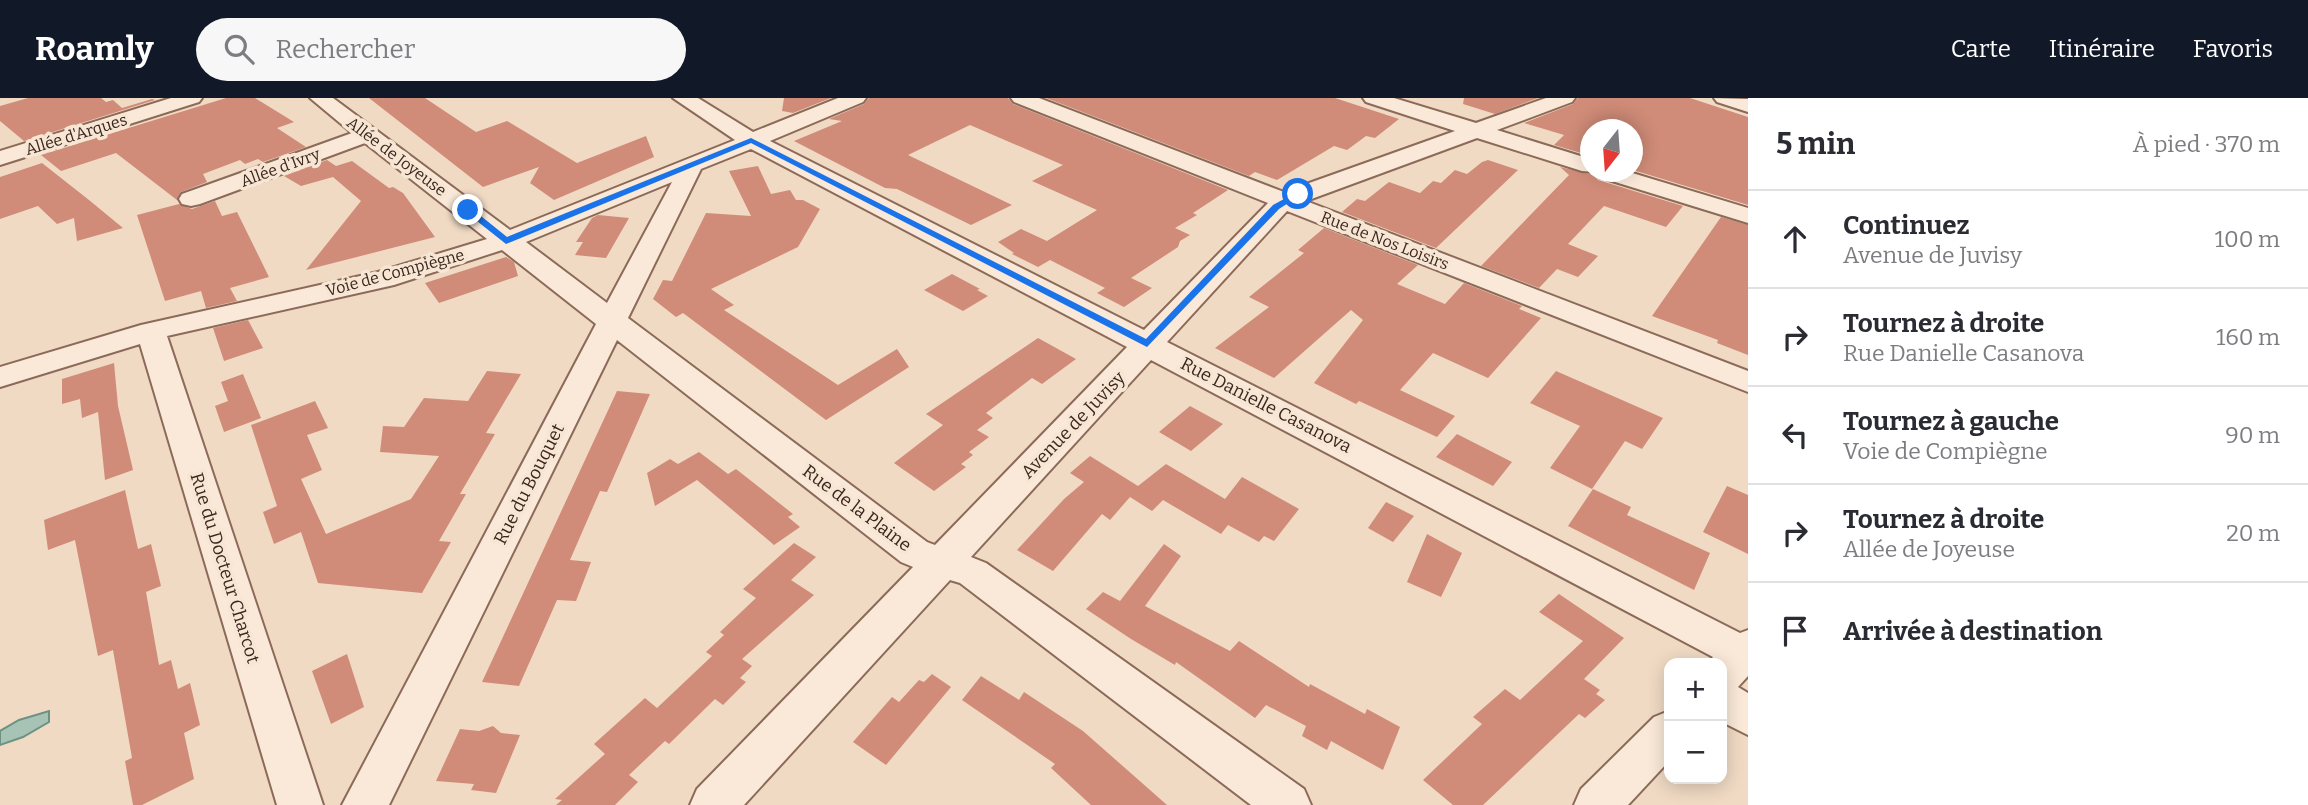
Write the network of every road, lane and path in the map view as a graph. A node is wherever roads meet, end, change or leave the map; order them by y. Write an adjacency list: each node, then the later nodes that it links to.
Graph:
1 (192, 98): 14 (street, Allée d'Arques)
2 (320, 98): 12 (street, Allée de Joyeuse)
3 (683, 98): 9 (street, Rue Danielle Casanova)
4 (856, 98): 13 (street, Voie de Compiègne)
5 (1021, 98): 19 (street, Rue de Nos Loisirs)
6 (1373, 98): 11 (street)
7 (1565, 98): 11 (street, Avenue de Juvisy)
8 (1724, 98): 10 (street)
9 (717, 105): 13 (street, Rue Danielle Casanova)
10 (1748, 106)
11 (1479, 131): 16 (street); 19 (street, Avenue de Juvisy)
12 (368, 134): 18 (street, Allée d'Ivry); 21 (street, Allée de Joyeuse)
13 (751, 140): 15 (street, Voie de Compiègne); 24 (street, Rue Danielle Casanova)
14 (0, 158)
15 (693, 163): 21 (street, Voie de Compiègne); 22 (street, Rue du Bouquet)
16 (1580, 163)
17 (1639, 182): 20 (street)
18 (191, 199)
19 (1283, 201): 24 (street, Avenue de Juvisy); 26 (street, Rue de Nos Loisirs)
20 (1748, 216)
21 (506, 241): 22 (street, Rue de la Plaine); 23 (street, Voie de Compiègne)
22 (612, 322): 27 (street, Rue de la Plaine); 33 (street, Rue du Bouquet)
23 (151, 331): 25 (street, Voie de Compiègne); 32 (street, Rue du Docteur Charcot)
24 (1147, 344): 27 (street, Avenue de Juvisy); 28 (street, Rue Danielle Casanova)
25 (0, 377)
26 (1748, 382)
27 (943, 561): 34 (street, Avenue de Juvisy); 35 (street, Rue de la Plaine)
28 (1737, 659)
29 (1727, 702): 30 (street)
30 (1748, 716)
31 (1664, 736): 36 (street)
32 (300, 805)
33 (365, 805)
34 (713, 805)
35 (1287, 805)
36 (1597, 805)

